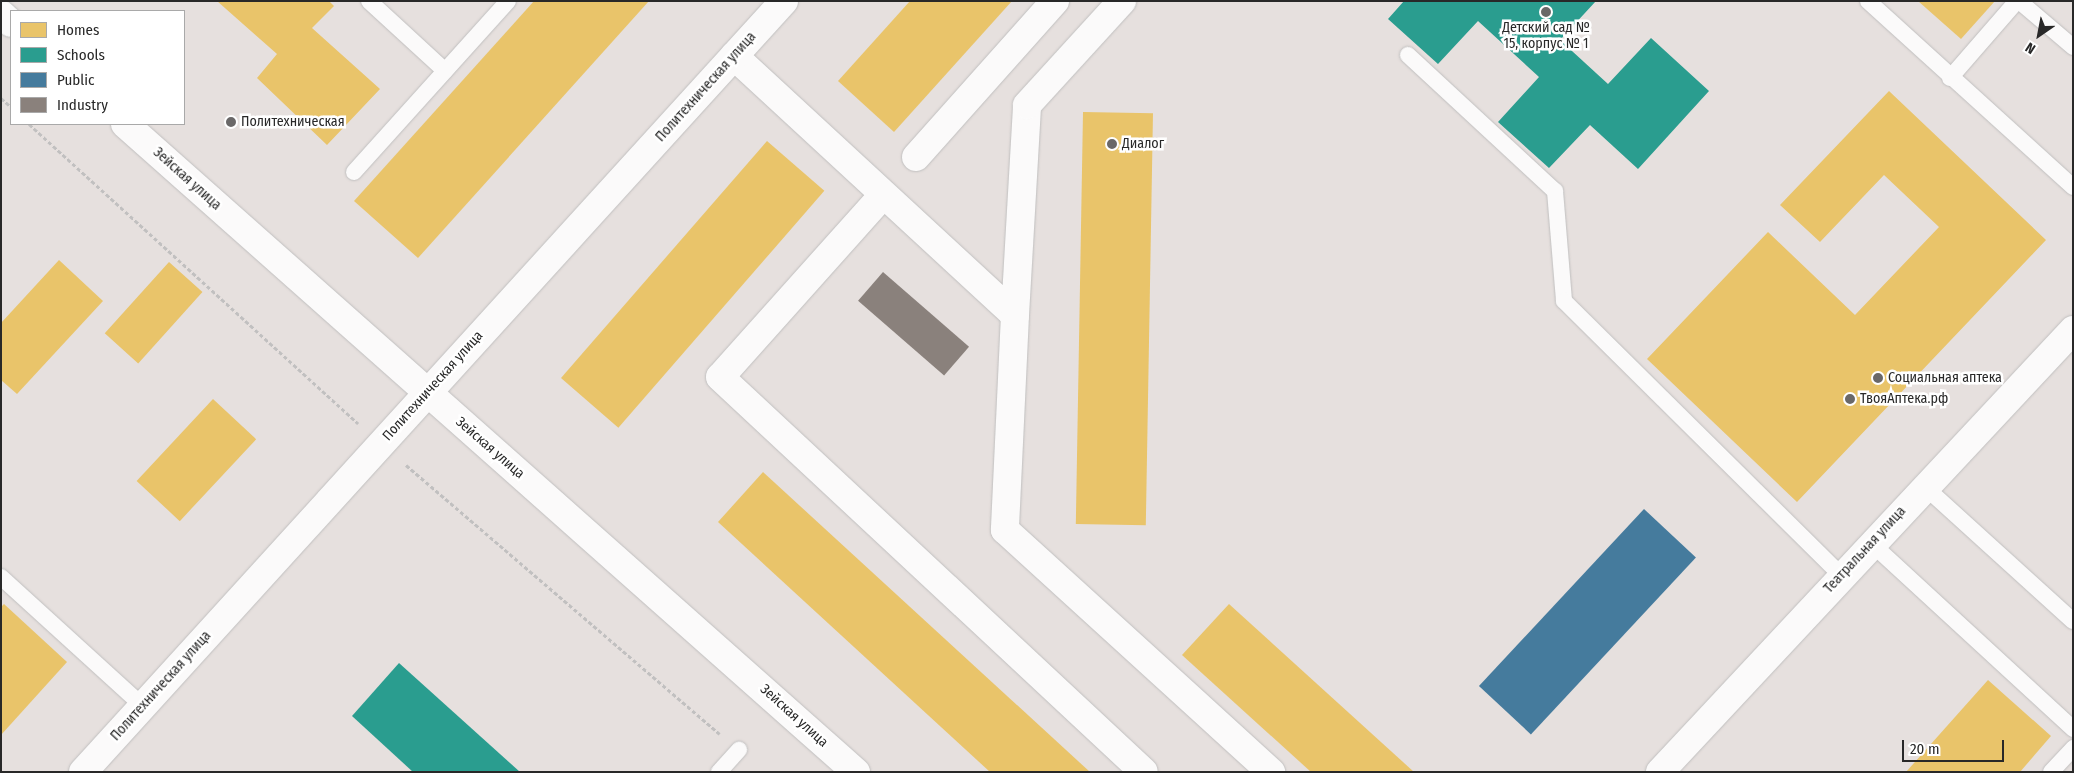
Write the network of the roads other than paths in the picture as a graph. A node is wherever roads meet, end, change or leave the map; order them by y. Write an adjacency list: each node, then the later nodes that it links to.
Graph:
1 (369, 1): 11 (lane)
2 (508, 1): 11 (lane)
3 (784, 1): 10 (street, Политехническая улица)
4 (1055, 1): 14 (street)
5 (1122, 1): 18 (street)
6 (1868, 1): 12 (lane)
7 (2018, 1): 8 (lane); 12 (lane)
8 (2073, 47)
9 (1408, 55): 23 (lane)
10 (734, 56): 17 (street); 20 (street, Политехническая улица)
11 (445, 71): 15 (lane)
12 (1950, 78): 16 (lane)
13 (126, 125): 20 (street, Зейская улица)
14 (916, 157)
15 (354, 172)
16 (2073, 187)
17 (883, 194): 18 (street); 33 (street)
18 (1015, 315): 34 (street)
19 (2073, 330): 21 (street, Театральная улица)
20 (427, 393): 26 (street, Политехническая улица); 32 (street, Зейская улица)
21 (1924, 486): 22 (street, Театральная улица); 25 (lane)
22 (1871, 543): 23 (street, Театральная улица); 27 (lane)
23 (1841, 575): 35 (street, Театральная улица)
24 (1, 577): 26 (lane)
25 (2073, 621)
26 (142, 706): 30 (street, Политехническая улица)
27 (2073, 729)
28 (2073, 748): 36 (lane)
29 (739, 750): 31 (lane)
30 (83, 772)
31 (719, 772)
32 (856, 772)
33 (1144, 772)
34 (1271, 772)
35 (1660, 772)
36 (2052, 772)

